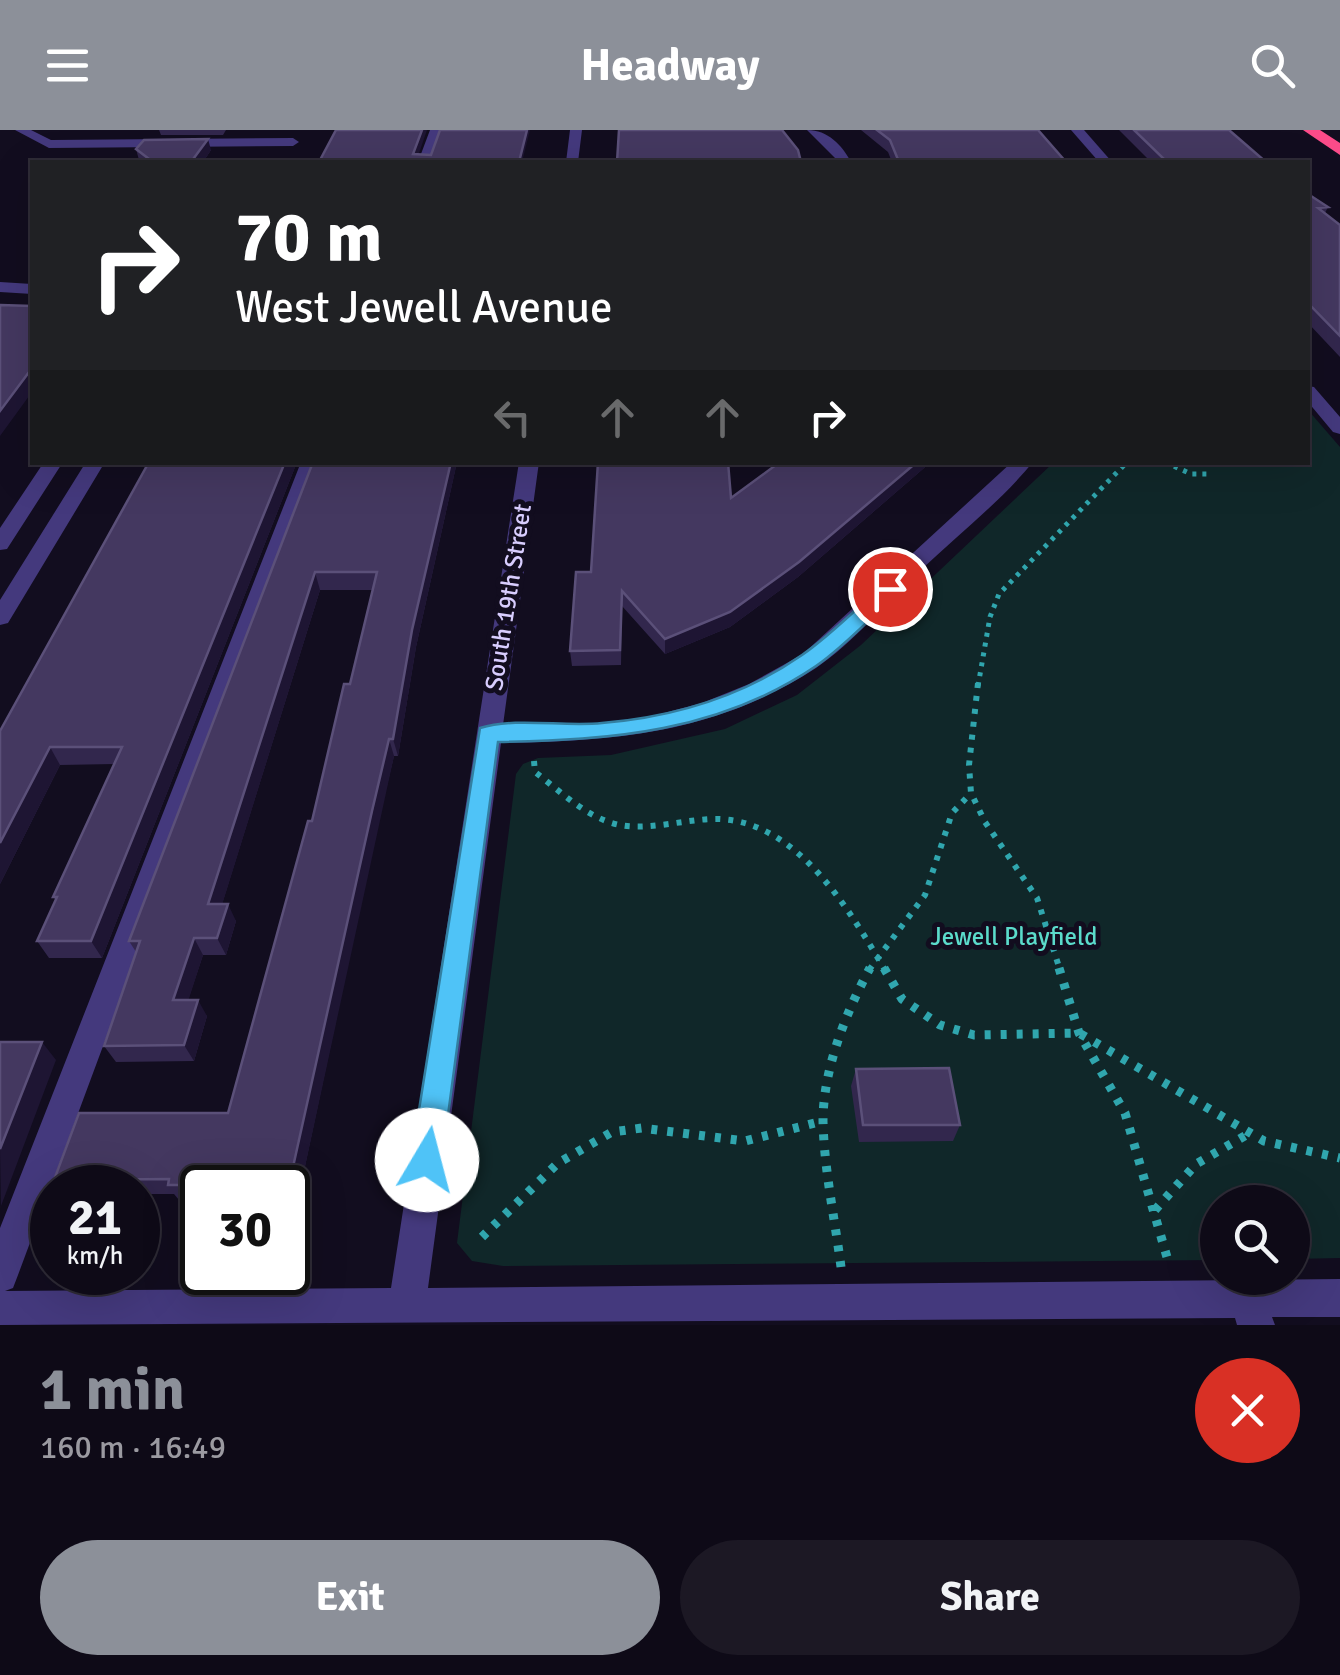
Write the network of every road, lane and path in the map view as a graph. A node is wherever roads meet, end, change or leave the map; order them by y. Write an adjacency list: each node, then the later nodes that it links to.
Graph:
1 (22, 130): 7 (street)
2 (436, 130): 12 (street)
3 (576, 130): 13 (street)
4 (813, 130): 14 (street)
5 (1077, 130): 15 (street)
6 (1310, 130): 9 (highway)
7 (265, 136): 8 (street); 10 (street)
8 (297, 136): 11 (street)
9 (1340, 150)
10 (249, 160)
11 (281, 160)
12 (425, 160)
13 (572, 160)
14 (843, 160)
15 (1104, 160)
16 (0, 287): 17 (street)
17 (30, 289)
18 (1310, 393): 19 (street)
19 (1340, 428)
20 (52, 465): 30 (street)
21 (94, 465): 31 (street)
22 (309, 465): 42 (street)
23 (529, 465): 32 (street, South 19th Street)
24 (1021, 465): 32 (street)
25 (1123, 465): 34 (path)
26 (1171, 465): 27 (path)
27 (1186, 472): 28 (path); 29 (path)
28 (1209, 474)
29 (1182, 480)
30 (0, 544)
31 (0, 618)
32 (488, 734): 48 (street, South 19th Street)
33 (533, 755): 35 (path)
34 (971, 793): 35 (path); 36 (path)
35 (877, 956): 36 (path); 37 (path)
36 (1080, 1033): 38 (path); 40 (path)
37 (823, 1121): 41 (path); 45 (path)
38 (1249, 1133): 39 (path); 40 (path)
39 (1340, 1158)
40 (1154, 1210): 44 (path)
41 (482, 1238)
42 (0, 1275)
43 (1340, 1298): 47 (street)
44 (1179, 1300): 45 (street); 47 (street)
45 (846, 1304): 48 (street)
46 (0, 1310): 48 (street)
47 (1252, 1312)
48 (405, 1314)

